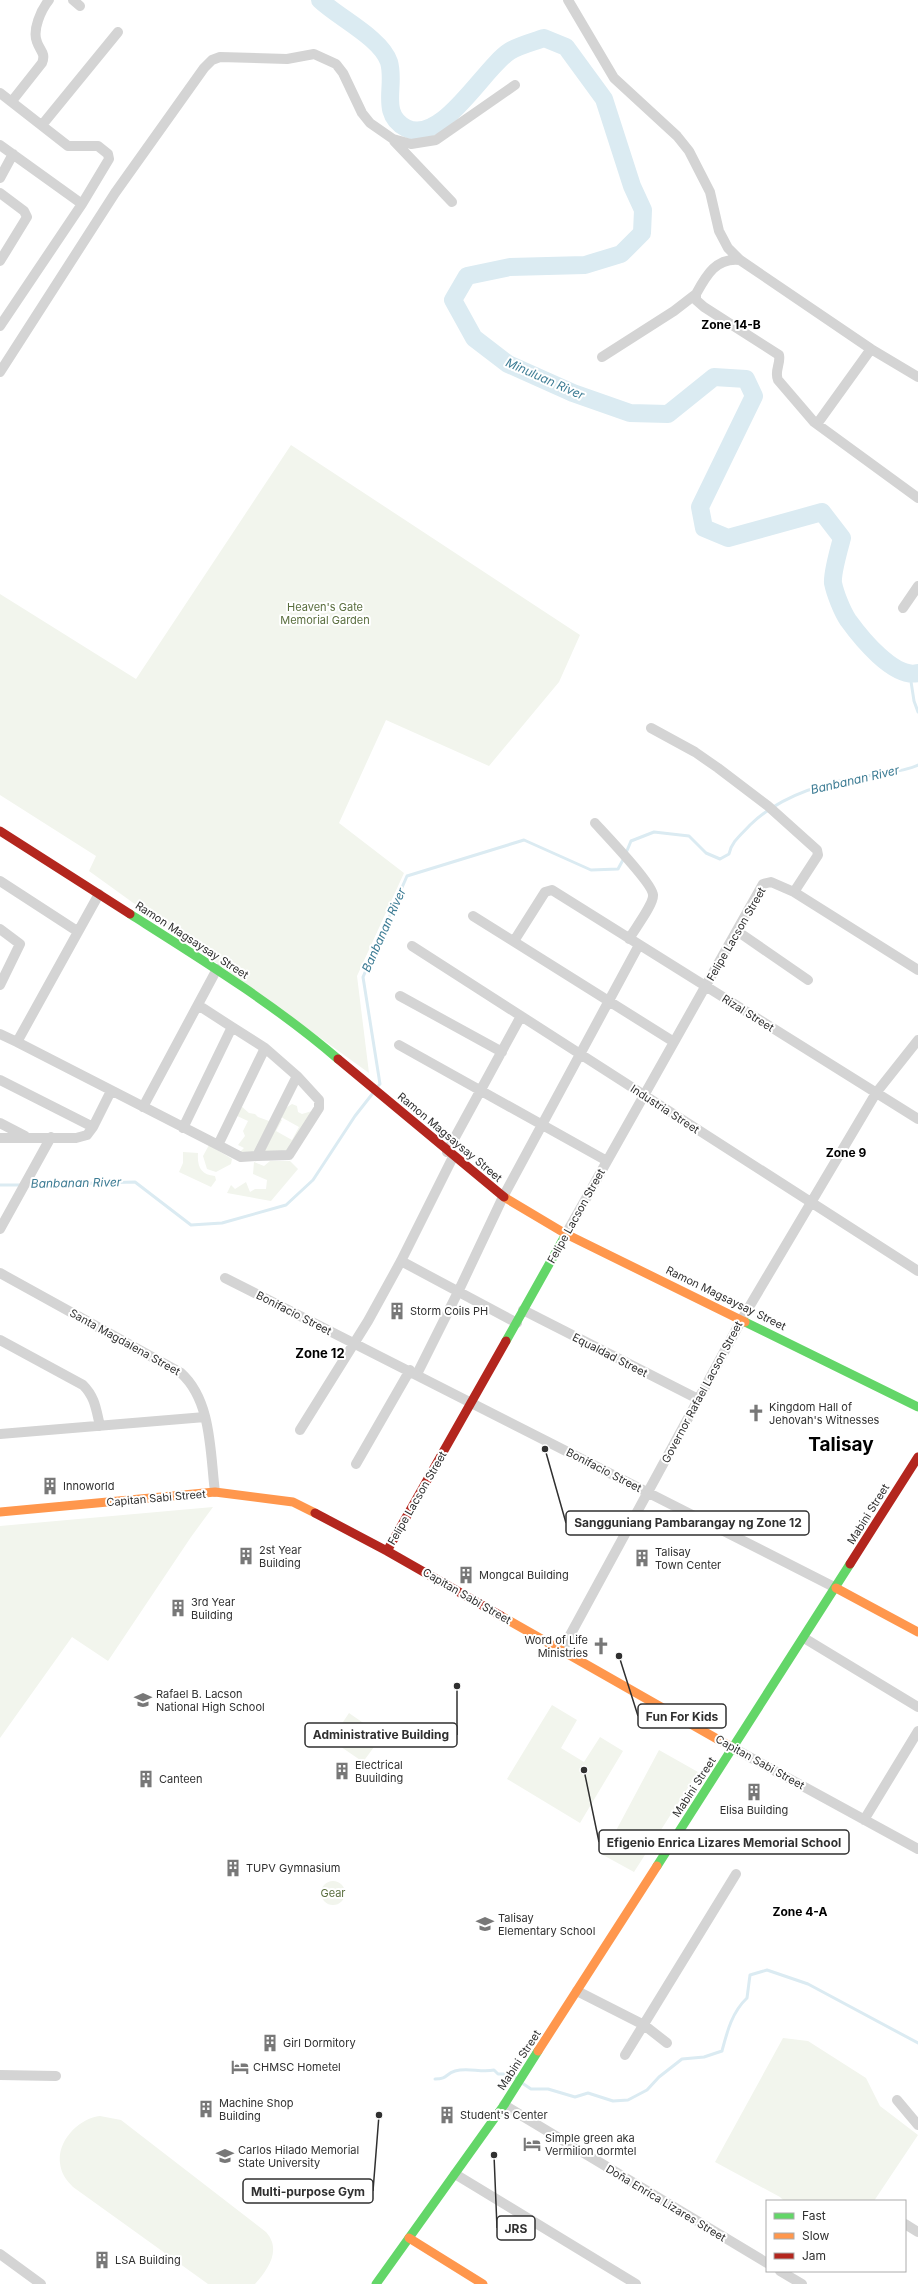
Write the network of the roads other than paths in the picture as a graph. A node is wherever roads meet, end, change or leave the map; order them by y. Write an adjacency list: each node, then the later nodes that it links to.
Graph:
1 (49, 0): 6 (street)
2 (568, 0): 15 (street)
3 (118, 32): 7 (street)
4 (515, 85): 8 (street)
5 (0, 93): 6 (street)
6 (12, 101): 7 (street)
7 (42, 125): 14 (street)
8 (393, 139): 13 (street); 21 (street)
9 (0, 145): 10 (street)
10 (13, 154): 11 (street); 14 (street)
11 (0, 178)
12 (0, 193): 16 (street)
13 (452, 202)
14 (82, 204): 18 (street)
15 (740, 260): 17 (street); 19 (street)
16 (0, 261)
17 (696, 294): 20 (street); 23 (street)
18 (0, 326)
19 (871, 348): 22 (street); 23 (street)
20 (602, 357)
21 (0, 372)
22 (918, 377)
23 (817, 424): 24 (street)
24 (918, 498)
25 (918, 586): 26 (street)
26 (903, 608)
27 (651, 728): 31 (street)
28 (595, 823): 37 (street)
29 (0, 831): 32 (main road, Ramon Magsaysay Street)
30 (0, 881): 35 (street)
31 (794, 892): 36 (street, Felipe Lacson Street); 42 (street)
32 (99, 894): 35 (street); 41 (main road, Ramon Magsaysay Street)
33 (473, 916): 38 (street)
34 (0, 929): 44 (street)
35 (77, 931): 53 (street)
36 (737, 931): 43 (street); 45 (street, Felipe Lacson Street)
37 (629, 939): 38 (street, Rizal Street); 39 (street, Rizal Street)
38 (514, 941): 47 (street)
39 (639, 945): 45 (street, Rizal Street); 47 (street)
40 (412, 946): 49 (street, Industria Street)
41 (217, 969): 48 (street); 75 (main road, Ramon Magsaysay Street)
42 (918, 970)
43 (808, 980)
44 (0, 985)
45 (706, 986): 54 (street, Felipe Lacson Street); 63 (street, Rizal Street)
46 (400, 996): 57 (street)
47 (609, 1000): 54 (street); 58 (street)
48 (198, 1005): 50 (street); 65 (street)
49 (521, 1016): 57 (street); 58 (street, Industria Street)
50 (232, 1028): 56 (street); 70 (street)
51 (0, 1034): 53 (street)
52 (918, 1040): 63 (street, Governor Rafael Lacson Street)
53 (17, 1042): 61 (street)
54 (674, 1042): 64 (street, Felipe Lacson Street)
55 (399, 1045): 62 (street)
56 (265, 1048): 59 (street); 74 (street)
57 (502, 1052): 62 (street)
58 (580, 1054): 64 (street, Industria Street); 68 (street)
59 (297, 1076): 76 (street); 76 (street)
60 (0, 1080): 69 (street)
61 (111, 1091): 65 (street); 69 (street)
62 (481, 1091): 68 (street); 75 (street)
63 (876, 1093): 66 (street, Rizal Street); 79 (street, Governor Rafael Lacson Street)
64 (644, 1095): 77 (street, Felipe Lacson Street); 79 (street, Industria Street)
65 (143, 1107): 70 (street)
66 (918, 1119)
67 (0, 1124): 71 (street)
68 (542, 1125): 77 (street); 78 (street)
69 (93, 1127): 73 (street)
70 (183, 1128): 74 (street)
71 (27, 1137): 72 (street); 73 (street)
72 (0, 1138)
73 (51, 1138): 80 (street)
74 (218, 1145): 76 (street)
75 (450, 1154): 78 (main road, Ramon Magsaysay Street); 82 (street)
76 (257, 1156)
77 (607, 1161): 81 (street, Felipe Lacson Street)
78 (503, 1197): 81 (main road, Ramon Magsaysay Street); 86 (street)
79 (811, 1202): 83 (street, Industria Street); 88 (street, Governor Rafael Lacson Street)
80 (0, 1229)
81 (566, 1234): 87 (main road, Felipe Lacson Street); 88 (main road, Ramon Magsaysay Street)
82 (401, 1261): 86 (street); 91 (street)
83 (918, 1271)
84 (0, 1273): 96 (street, Santa Magdalena Street)
85 (225, 1278): 91 (street, Bonifacio Street)
86 (459, 1290): 89 (street); 92 (street)
87 (523, 1310): 89 (main road, Felipe Lacson Street); 93 (street, Equaldad Street)
88 (742, 1319): 93 (street, Governor Rafael Lacson Street); 95 (main road, Ramon Magsaysay Street)
89 (517, 1322): 94 (main road, Felipe Lacson Street)
90 (0, 1340): 97 (street)
91 (354, 1343): 92 (street, Bonifacio Street); 98 (street)
92 (413, 1372): 94 (street, Bonifacio Street); 101 (street)
93 (698, 1399): 103 (street, Governor Rafael Lacson Street)
94 (471, 1402): 103 (street, Bonifacio Street); 105 (main road, Felipe Lacson Street)
95 (918, 1407)
96 (205, 1417): 97 (street); 102 (street, Santa Magdalena Street)
97 (100, 1426): 99 (street)
98 (300, 1430)
99 (0, 1434)
100 (918, 1458): 106 (main road, Mabini Street)
101 (356, 1464)
102 (215, 1492): 104 (main road, Capitan Sabi Street); 105 (main road, Capitan Sabi Street)
103 (648, 1492): 106 (street, Bonifacio Street); 109 (street, Governor Rafael Lacson Street)
104 (0, 1512)
105 (387, 1551): 109 (main road, Capitan Sabi Street)
106 (836, 1588): 107 (main road, Bonifacio Street); 108 (main road, Mabini Street)
107 (918, 1632)
108 (804, 1638): 110 (street); 112 (main road, Mabini Street)
109 (562, 1650): 112 (main road, Capitan Sabi Street)
110 (918, 1707)
111 (918, 1731): 113 (street)
112 (734, 1748): 113 (street, Capitan Sabi Street); 116 (main road, Mabini Street)
113 (864, 1820): 114 (street, Capitan Sabi Street)
114 (918, 1849)
115 (736, 1874): 117 (street)
116 (577, 1991): 117 (street); 123 (main road, Mabini Street)
117 (644, 2025): 118 (street); 119 (street)
118 (667, 2043)
119 (625, 2055)
120 (0, 2074): 121 (street)
121 (56, 2076)
122 (897, 2100): 124 (street)
123 (504, 2105): 125 (main road, Mabini Street); 130 (street, Doña Enrica Lizares Street)
124 (918, 2126)
125 (455, 2174): 128 (main road, Mabini Street); 135 (street)
126 (906, 2225): 127 (street)
127 (918, 2232)
128 (409, 2238): 133 (main road, Mabini Street); 134 (main road)
129 (0, 2254): 132 (street)
130 (766, 2262)
131 (782, 2272): 136 (street)
132 (41, 2284)
133 (376, 2284)
134 (483, 2284)
135 (636, 2284)
136 (802, 2284)

